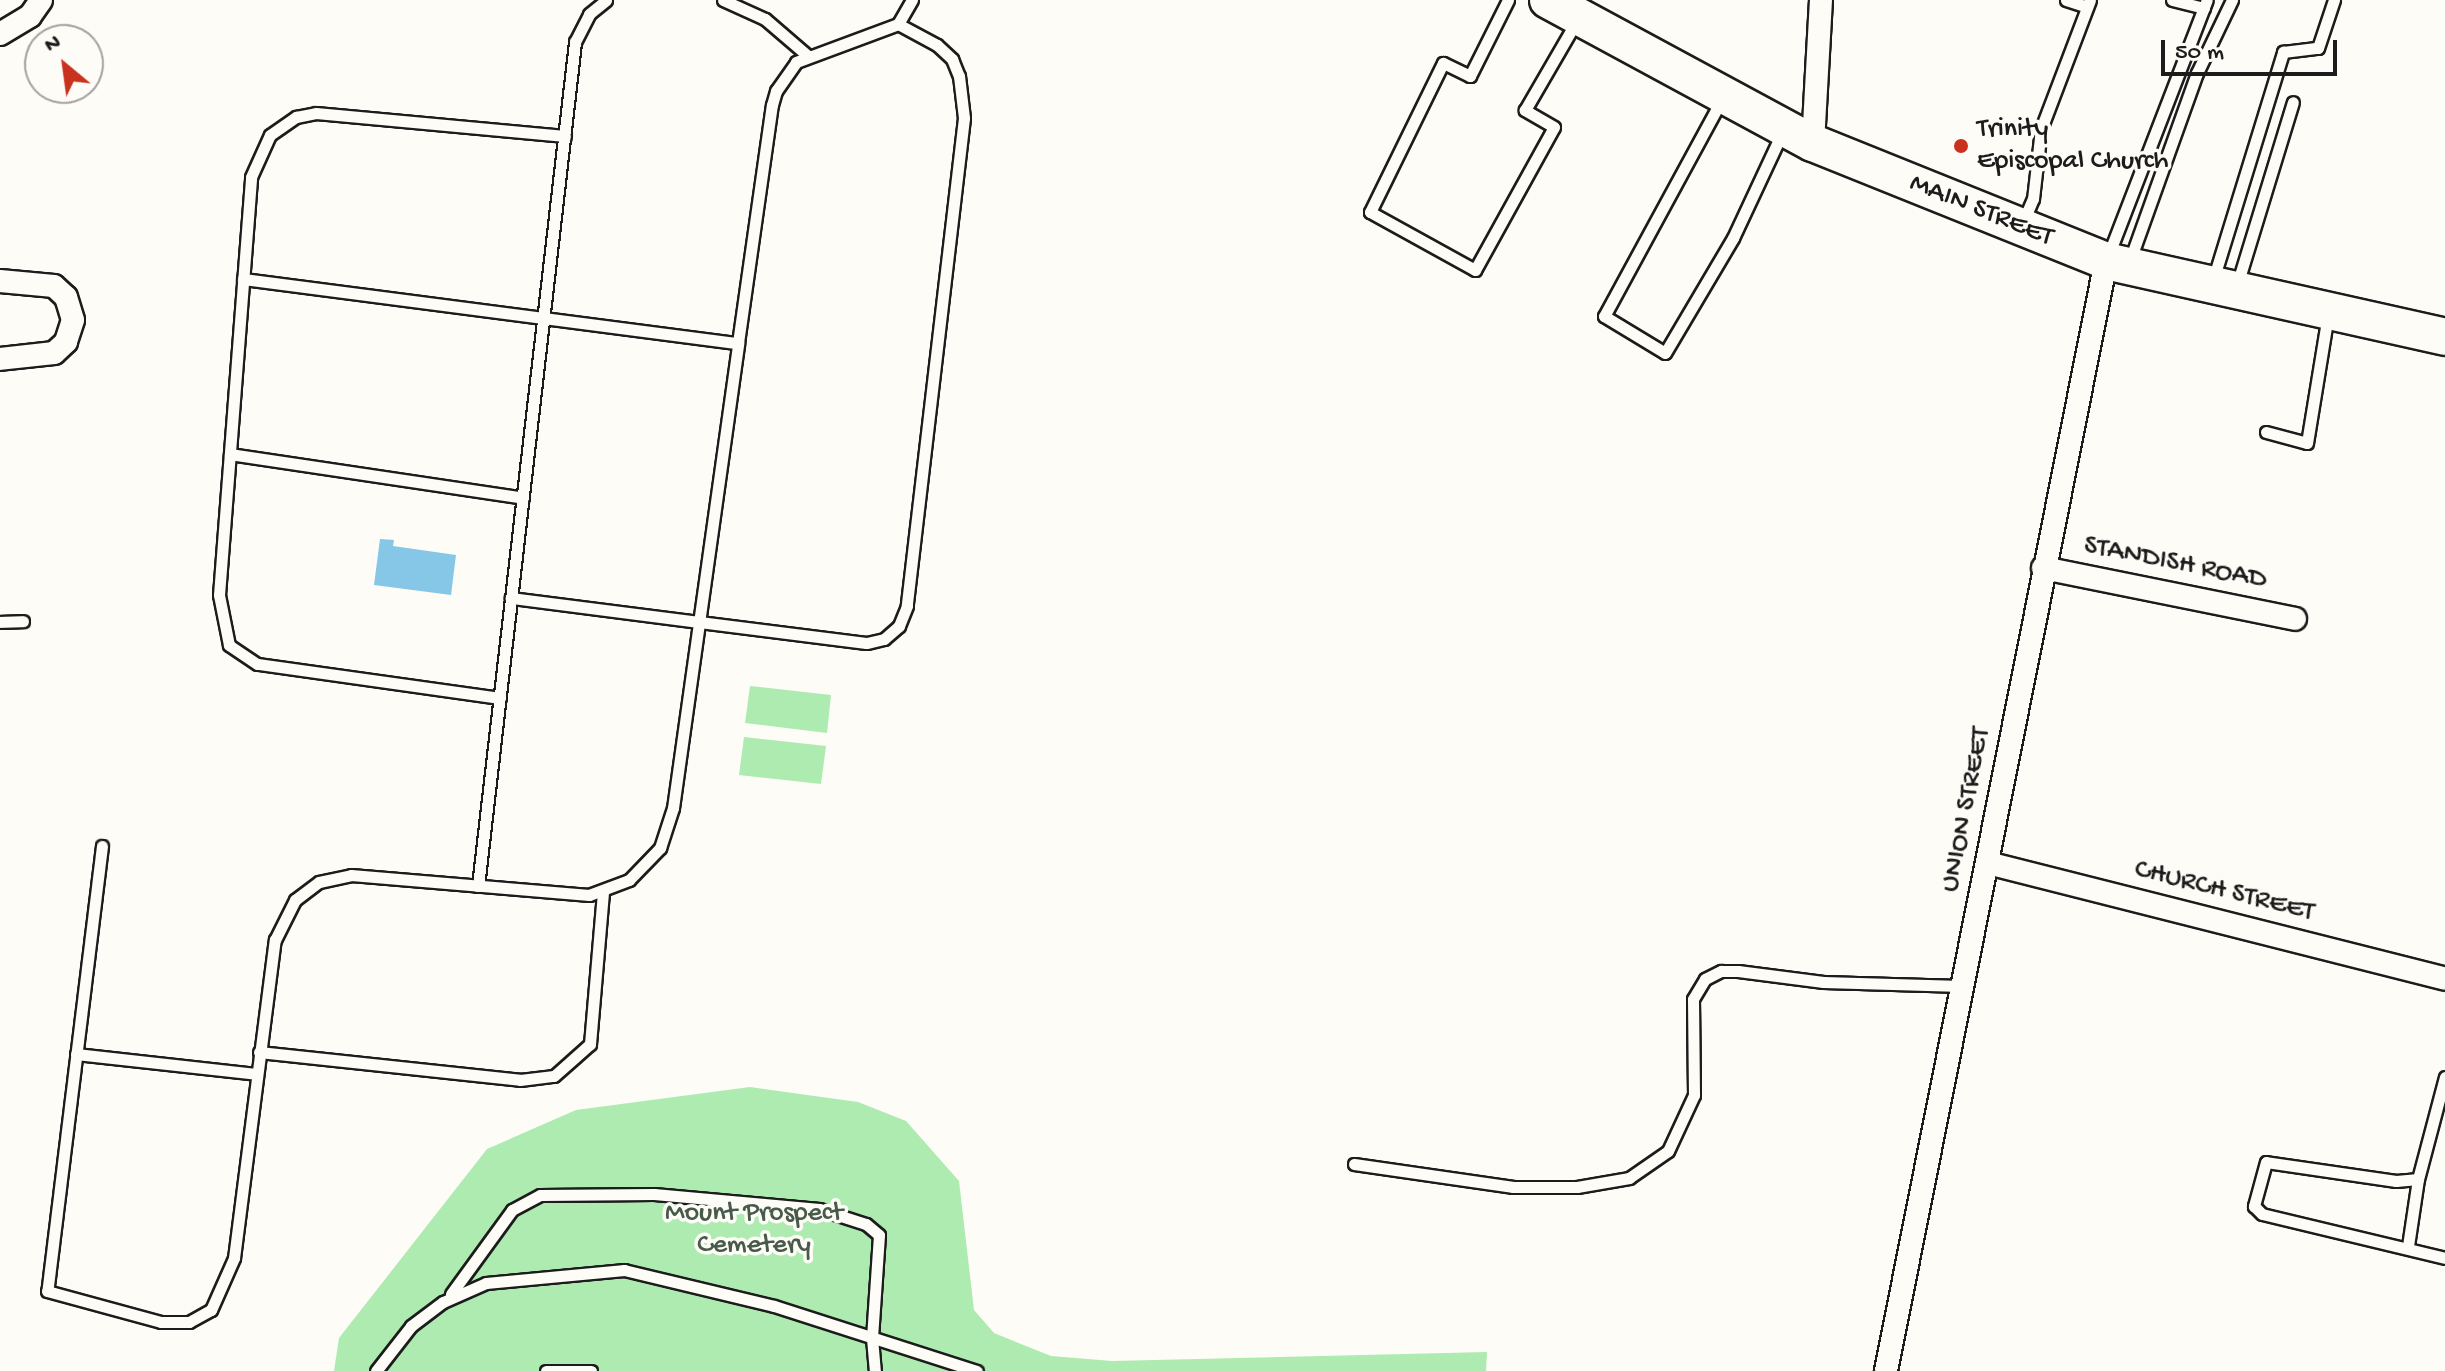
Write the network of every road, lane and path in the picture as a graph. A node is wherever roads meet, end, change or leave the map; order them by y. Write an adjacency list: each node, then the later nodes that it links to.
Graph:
1 (41, 0): 15 (street)
2 (606, 0): 20 (lane)
3 (723, 0): 16 (lane)
4 (912, 0): 14 (lane)
5 (1508, 0): 13 (lane)
6 (1821, 0): 19 (street)
7 (2066, 0): 11 (lane)
8 (2172, 0): 12 (lane)
9 (2232, 0): 22 (lane)
10 (2334, 0): 25 (lane)
11 (2089, 4): 21 (lane)
12 (2206, 4): 22 (lane)
13 (1564, 8): 17 (main road, MAIN STREET)
14 (898, 24): 16 (lane); 39 (lane)
15 (0, 34)
16 (808, 56): 29 (lane)
17 (1724, 95): 19 (main road, MAIN STREET); 19 (lane)
18 (2293, 102): 25 (lane)
19 (1799, 135): 21 (main road, MAIN STREET)
20 (565, 136): 23 (lane); 27 (lane)
21 (2021, 227): 22 (main road, MAIN STREET)
22 (2117, 263): 25 (main road, MAIN STREET); 34 (street, UNION STREET)
23 (243, 279): 27 (lane); 32 (lane)
24 (0, 281): 30 (street)
25 (2224, 287): 26 (main road, MAIN STREET)
26 (2329, 310): 28 (main road, MAIN STREET); 31 (lane)
27 (544, 318): 29 (lane); 33 (lane)
28 (2445, 337)
29 (738, 343): 39 (lane)
30 (0, 359)
31 (2266, 432)
32 (230, 454): 33 (lane); 40 (lane)
33 (523, 498): 35 (lane)
34 (2043, 568): 36 (street, STANDISH ROAD); 42 (street, UNION STREET)
35 (511, 598): 39 (lane); 40 (lane)
36 (2295, 619)
37 (23, 621): 38 (lane)
38 (0, 622)
39 (699, 622): 44 (lane)
40 (500, 698): 43 (lane)
41 (102, 846): 48 (lane)
42 (1988, 863): 45 (street, CHURCH STREET); 46 (street, UNION STREET)
43 (478, 886): 44 (lane); 47 (lane)
44 (603, 892): 47 (lane)
45 (2445, 979)
46 (1962, 986): 51 (lane); 62 (street, UNION STREET)
47 (259, 1052): 49 (lane)
48 (76, 1054): 49 (lane); 49 (lane)
49 (256, 1074)
50 (2445, 1077): 52 (lane)
51 (1354, 1164)
52 (2418, 1179): 53 (lane); 53 (lane)
53 (2408, 1246): 54 (lane)
54 (2445, 1258)
55 (443, 1302): 56 (lane); 56 (lane); 57 (lane)
56 (872, 1338): 60 (lane); 61 (lane)
57 (376, 1371)
58 (546, 1371): 59 (lane)
59 (591, 1371)
60 (875, 1371)
61 (977, 1371)
62 (1886, 1371)

